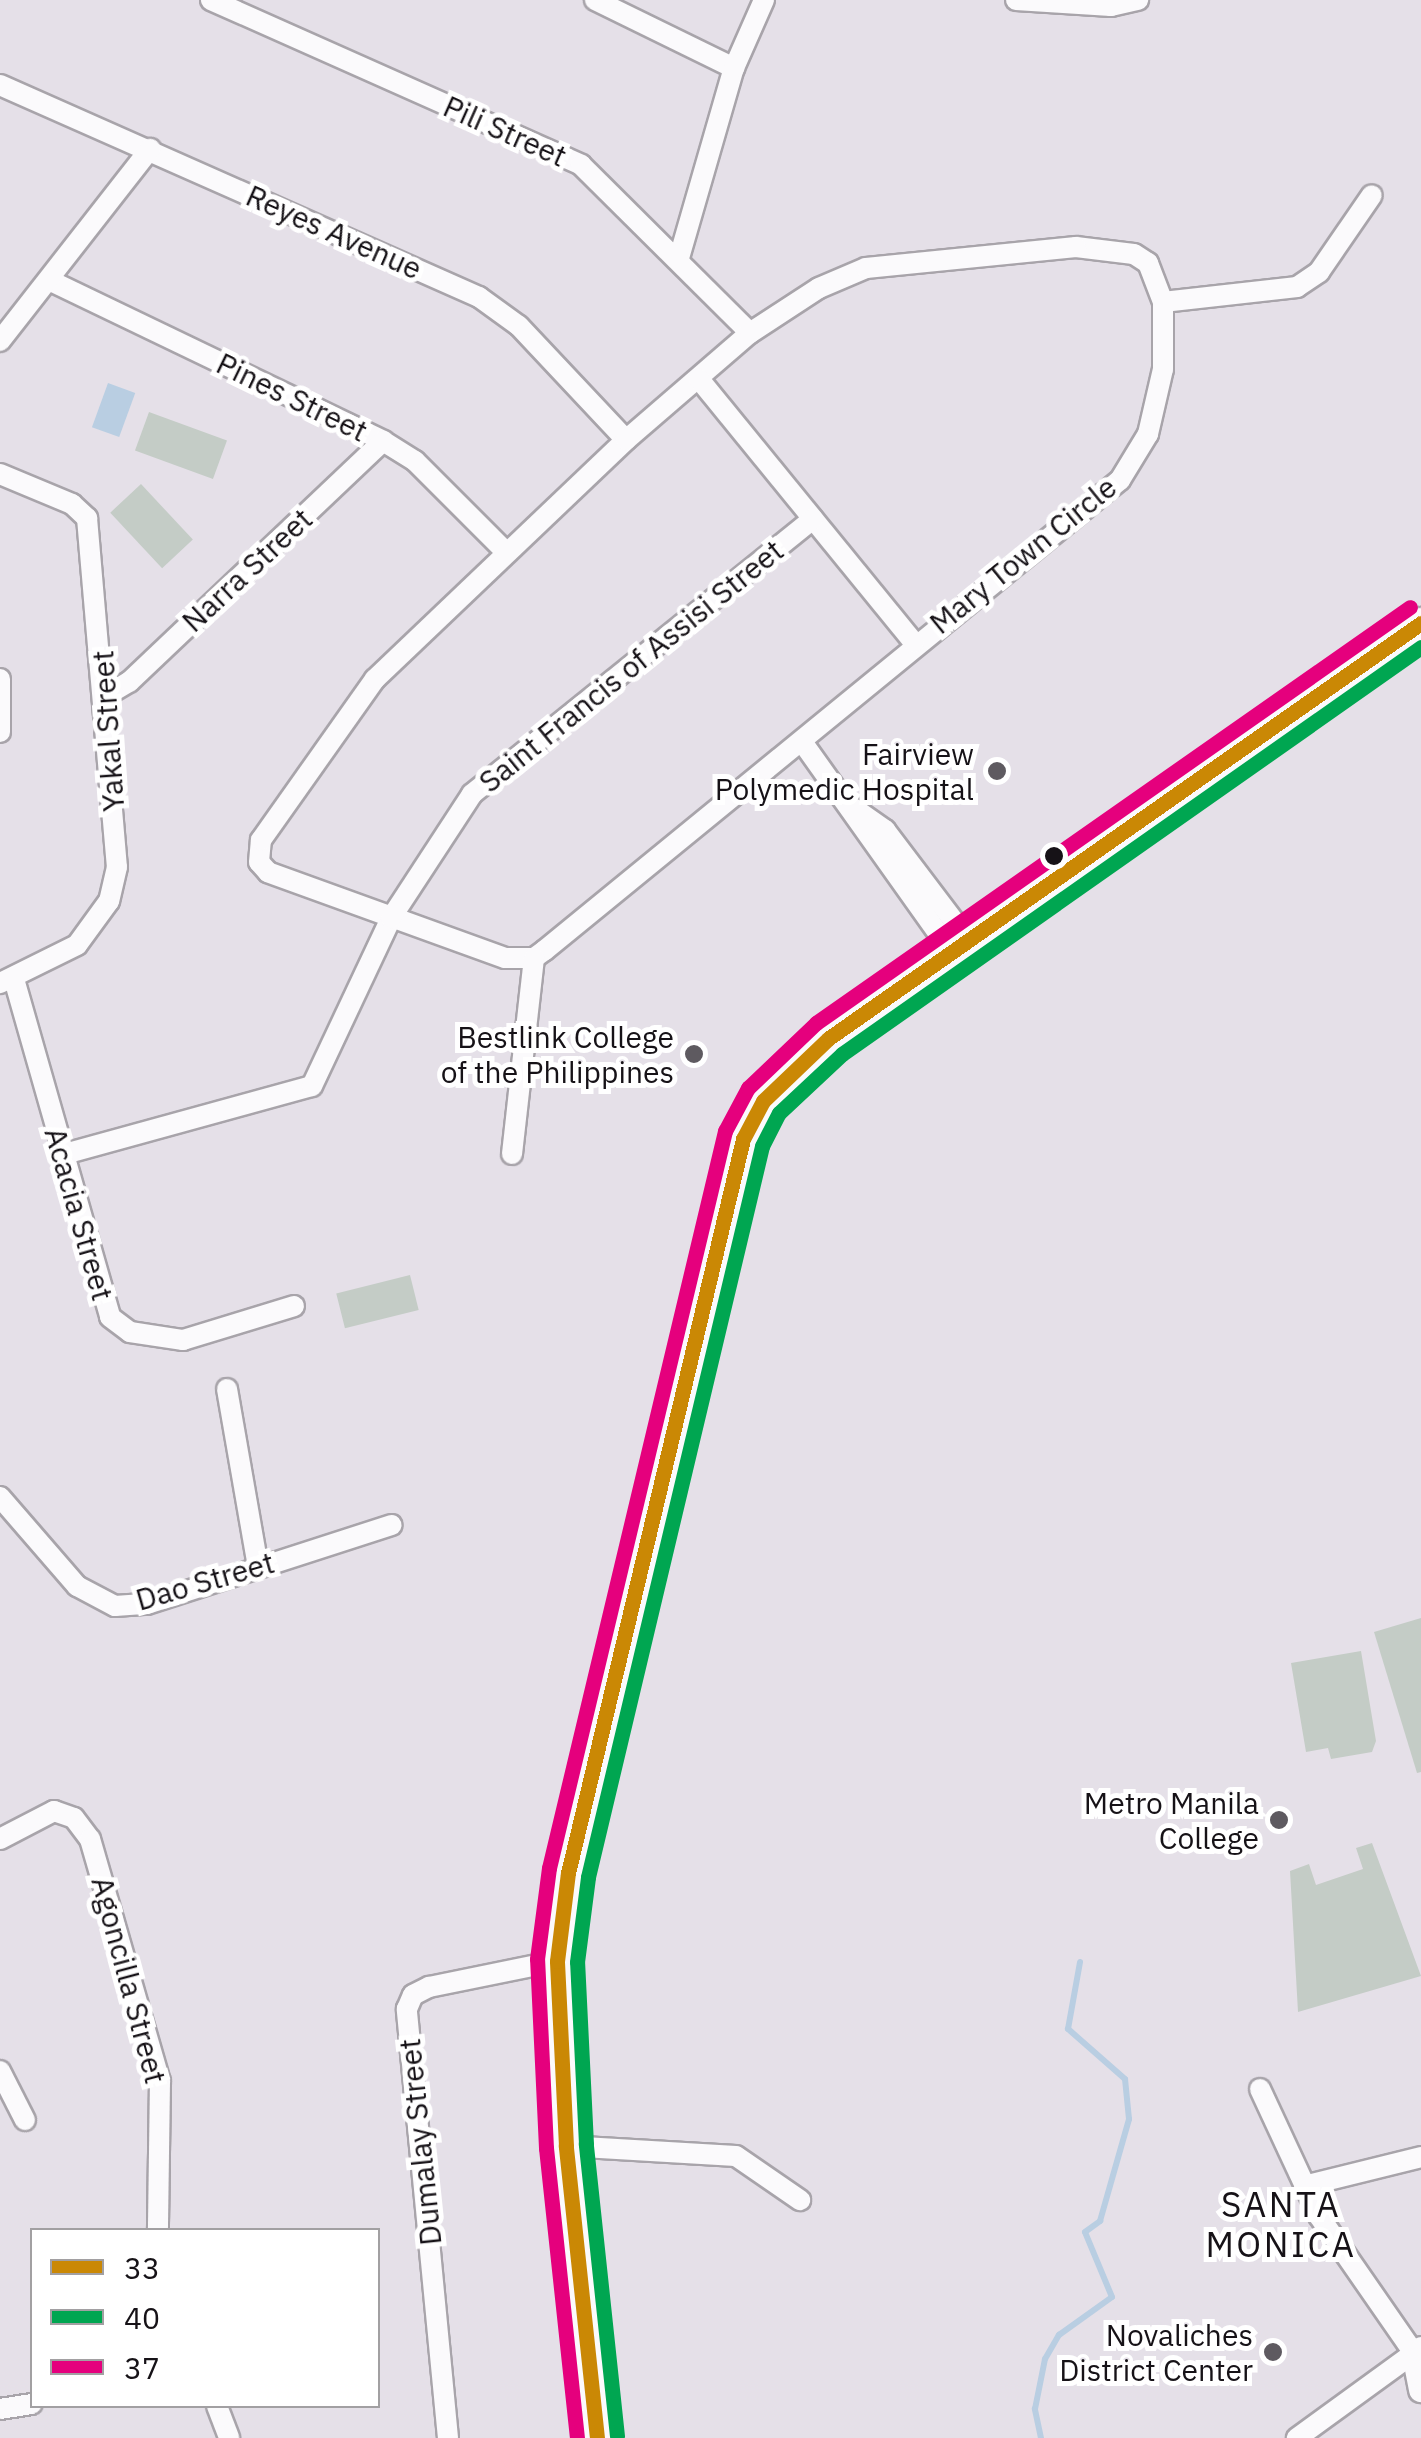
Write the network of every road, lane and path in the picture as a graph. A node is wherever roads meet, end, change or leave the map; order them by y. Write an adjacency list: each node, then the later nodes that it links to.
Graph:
1 (211, 0): 11 (street, Pili Street)
2 (596, 0): 7 (street)
3 (764, 0): 7 (street)
4 (1016, 0): 6 (street)
5 (1138, 0): 6 (street)
6 (1057, 1)
7 (734, 68): 11 (street)
8 (0, 84): 9 (street, Reyes Avenue)
9 (150, 149): 12 (street); 18 (street, Reyes Avenue)
10 (1372, 195): 13 (street)
11 (678, 258): 14 (street, Pili Street)
12 (50, 281): 15 (street); 17 (street, Pines Street)
13 (1163, 302): 14 (street, Mary Town Circle); 23 (street, Mary Town Circle)
14 (750, 333): 16 (street, Mary Town Circle)
15 (0, 341)
16 (698, 379): 18 (street, Mary Town Circle); 20 (street)
17 (383, 440): 21 (street, Pines Street); 25 (street, Narra Street)
18 (626, 440): 21 (street, Mary Town Circle)
19 (0, 474): 25 (street, Yakal Street)
20 (814, 519): 23 (street); 28 (street, Saint Francis of Assisi Street)
21 (506, 552): 28 (street, Mary Town Circle)
22 (1421, 622): 29 (main road)
23 (914, 643): 27 (street, Mary Town Circle)
24 (0, 679): 26 (street)
25 (106, 695): 31 (street, Yakal Street)
26 (0, 732)
27 (803, 743): 29 (street); 30 (street, Mary Town Circle)
28 (391, 918): 30 (street, Mary Town Circle); 33 (street, Saint Francis of Assisi Street)
29 (960, 947): 40 (main road)
30 (534, 958): 32 (street)
31 (7, 981): 33 (street, Acacia Street)
32 (512, 1154)
33 (61, 1155): 34 (street, Acacia Street)
34 (294, 1306)
35 (227, 1389): 38 (street)
36 (0, 1496): 38 (street, Dao Street)
37 (392, 1525): 38 (street, Dao Street)
38 (258, 1567)
39 (0, 1839): 48 (street, Agoncilla Street)
40 (557, 1961): 44 (main road); 55 (street, Dumalay Street)
41 (0, 2071): 43 (street)
42 (1260, 2089): 46 (street)
43 (25, 2120)
44 (566, 2146): 47 (street); 56 (main road)
45 (1421, 2157): 46 (street)
46 (1304, 2186): 49 (street)
47 (800, 2200)
48 (158, 2228)
49 (1418, 2351): 50 (street); 57 (street)
50 (1421, 2389)
51 (30, 2404): 53 (street)
52 (218, 2408): 54 (street)
53 (0, 2409)
54 (228, 2438)
55 (448, 2438)
56 (597, 2438)
57 (1297, 2438)

